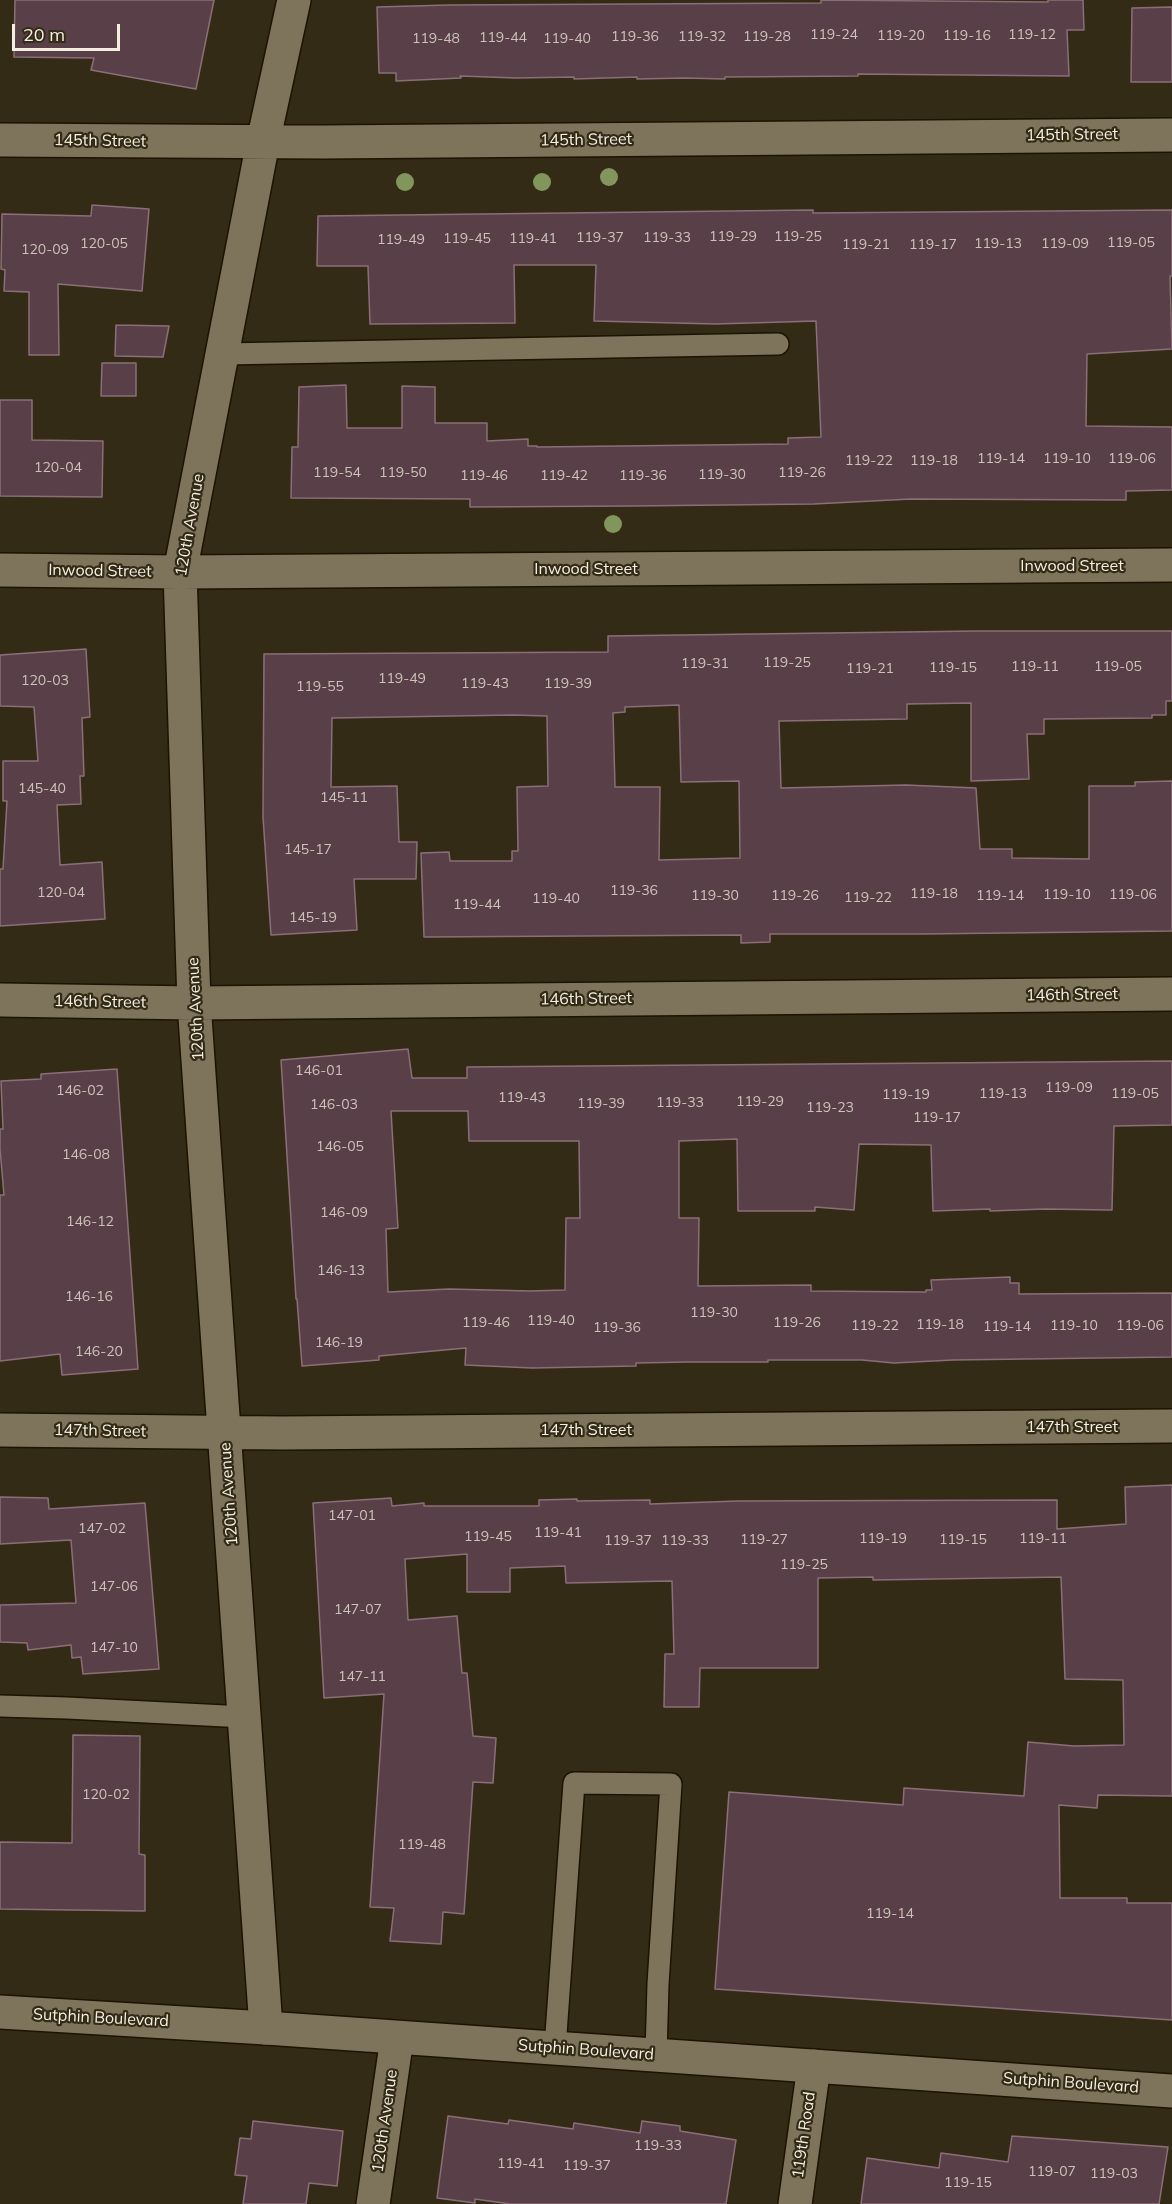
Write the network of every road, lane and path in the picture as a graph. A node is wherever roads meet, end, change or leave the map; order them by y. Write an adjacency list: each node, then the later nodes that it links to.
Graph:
1 (294, 0): 4 (street, 120th Avenue)
2 (1172, 135): 4 (street, 145th Street)
3 (0, 140): 4 (street, 145th Street)
4 (263, 142): 6 (street, 120th Avenue)
5 (778, 344): 6 (lane)
6 (223, 354): 9 (street, 120th Avenue)
7 (1172, 565): 9 (street, Inwood Street)
8 (0, 570): 9 (street, Inwood Street)
9 (180, 572): 12 (street, 120th Avenue)
10 (1172, 994): 12 (street, 146th Street)
11 (0, 1000): 12 (street, 146th Street)
12 (194, 1003): 15 (street, 120th Avenue)
13 (1172, 1426): 15 (street, 147th Street)
14 (0, 1430): 15 (street, 147th Street)
15 (225, 1433): 17 (street, 120th Avenue)
16 (0, 1706): 17 (lane)
17 (245, 1718): 19 (street, 120th Avenue)
18 (0, 2012): 19 (street, Sutphin Boulevard)
19 (266, 2028): 20 (street, Sutphin Boulevard)
20 (397, 2038): 21 (street, Sutphin Boulevard); 25 (street, 120th Avenue)
21 (555, 2048): 22 (street, Sutphin Boulevard); 22 (lane)
22 (656, 2055): 23 (street, Sutphin Boulevard)
23 (814, 2066): 24 (street, Sutphin Boulevard); 26 (street, 119th Road)
24 (1172, 2091)
25 (374, 2204)
26 (795, 2204)

